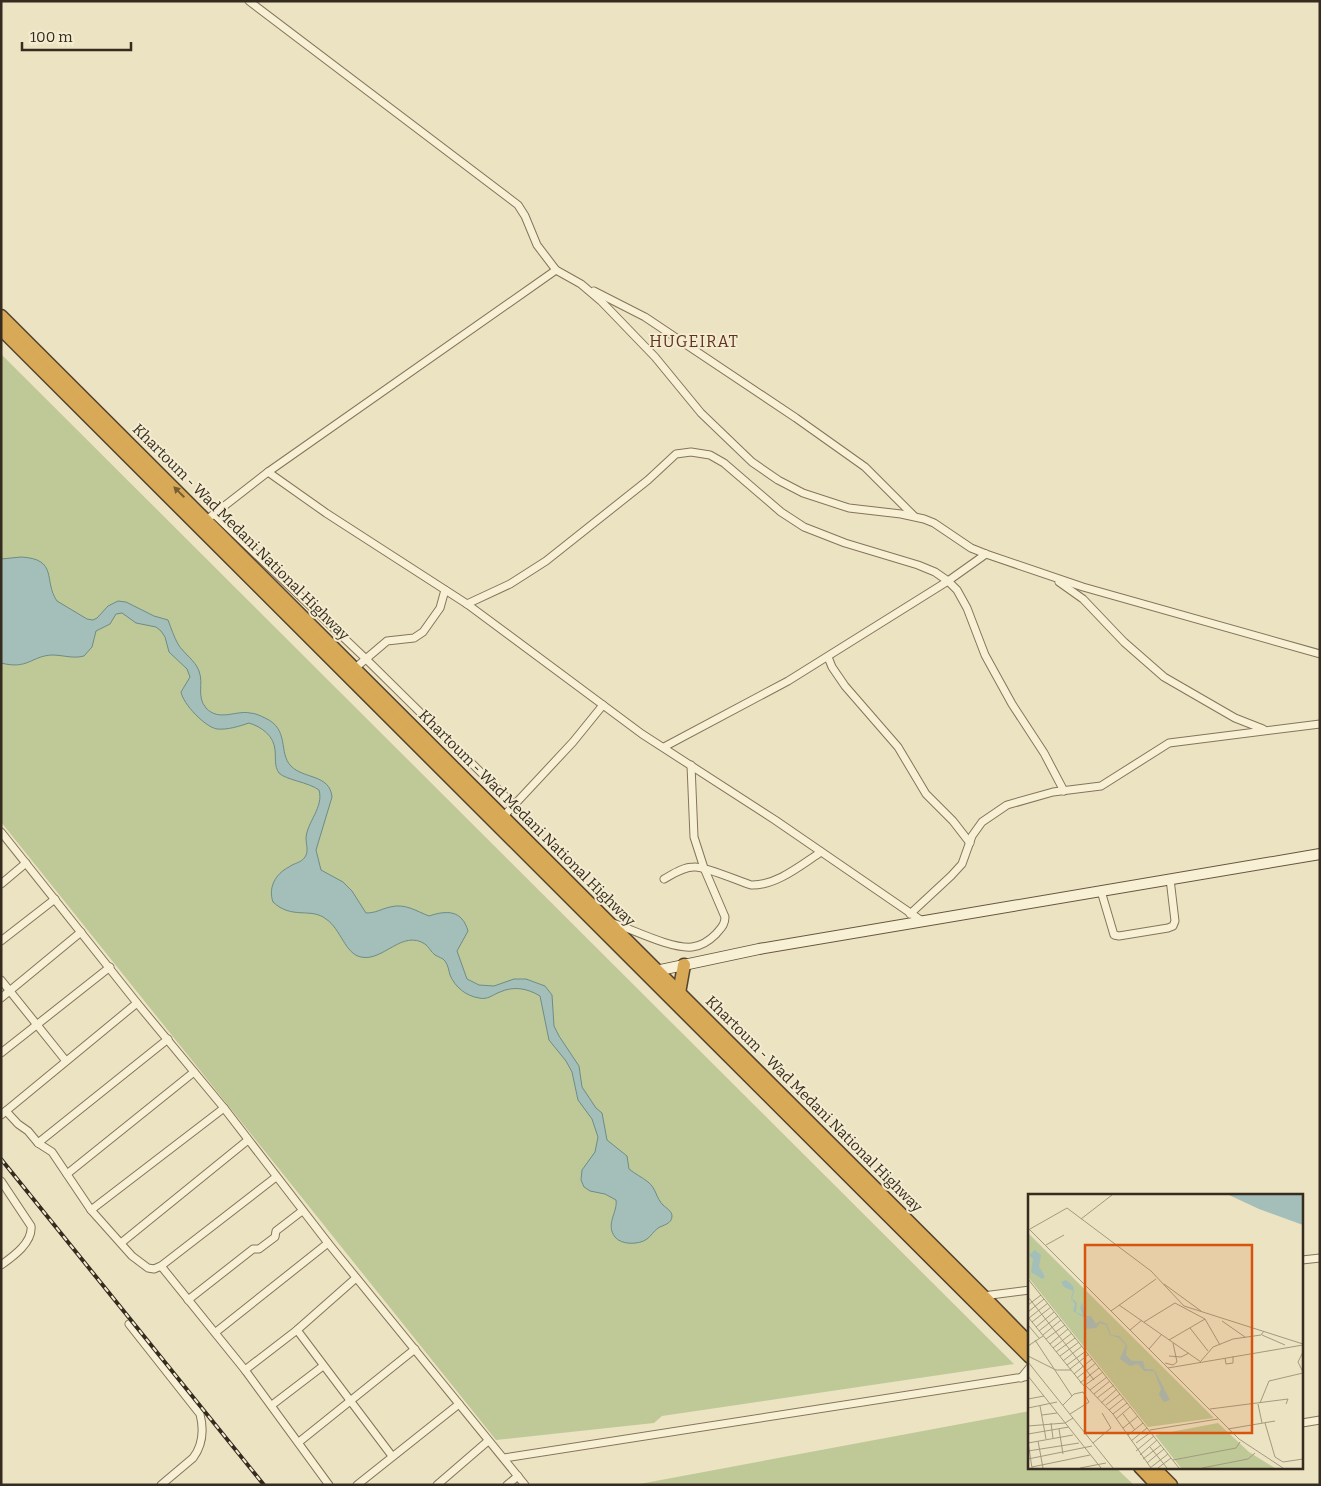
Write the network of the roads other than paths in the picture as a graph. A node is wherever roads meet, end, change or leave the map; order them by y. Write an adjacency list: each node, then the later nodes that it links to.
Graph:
1 (249, 1): 2 (street)
2 (556, 270): 3 (street); 6 (street)
3 (581, 284): 7 (street); 7 (street)
4 (1, 316): 8 (highway, Khartoum - Wad Medani National Highway, one-way to 4)
5 (1, 329): 8 (highway, Khartoum - Wad Medani National Highway)
6 (268, 472): 8 (street); 12 (street)
7 (914, 516): 9 (street)
8 (206, 520): 16 (street); 17 (highway, Khartoum - Wad Medani National Highway); 44 (highway, Khartoum - Wad Medani National Highway)
9 (986, 554): 10 (street); 11 (street)
10 (1052, 577): 14 (street); 20 (street)
11 (948, 581): 13 (street); 15 (street); 23 (street)
12 (445, 590): 13 (street); 16 (street)
13 (467, 604): 18 (street)
14 (1320, 654)
15 (828, 657): 21 (street); 27 (street)
16 (366, 660): 17 (street); 24 (street)
17 (354, 669): 25 (highway, Khartoum - Wad Medani National Highway)
18 (603, 705): 21 (street); 24 (street)
19 (1320, 724): 20 (street)
20 (1266, 730): 23 (street)
21 (664, 748): 22 (street)
22 (691, 764): 28 (street); 31 (street)
23 (1064, 791): 27 (street)
24 (514, 805): 25 (street)
25 (503, 817): 38 (highway, Khartoum - Wad Medani National Highway)
26 (2, 833): 30 (street)
27 (970, 843): 37 (street)
28 (821, 852): 31 (street); 37 (street)
29 (1320, 854): 33 (street)
30 (26, 863): 34 (street); 36 (street)
31 (704, 868): 32 (street); 38 (street)
32 (664, 879)
33 (1170, 879): 35 (street); 35 (street)
34 (1, 884)
35 (1101, 891): 39 (street)
36 (55, 899): 40 (street); 41 (street)
37 (910, 914): 39 (street)
38 (606, 920): 44 (highway, Khartoum - Wad Medani National Highway)
39 (922, 922): 42 (street)
40 (81, 932): 43 (street); 46 (street)
41 (1, 941)
42 (684, 965): 44 (street); 47 (highway)
43 (110, 967): 49 (street); 50 (street)
44 (651, 972): 47 (highway, Khartoum - Wad Medani National Highway); 79 (highway, Khartoum - Wad Medani National Highway)
45 (1, 980): 46 (street)
46 (10, 992): 48 (street); 50 (street)
47 (679, 993): 72 (highway, Khartoum - Wad Medani National Highway)
48 (1, 998)
49 (138, 1003): 51 (street); 53 (street)
50 (38, 1025): 52 (street); 53 (street)
51 (168, 1039): 54 (street); 58 (street)
52 (1, 1053)
53 (66, 1062): 56 (street)
54 (194, 1072): 55 (street); 59 (street)
55 (224, 1108): 57 (street); 62 (street)
56 (4, 1113): 58 (street)
57 (248, 1140): 60 (street); 64 (street)
58 (38, 1143): 59 (street)
59 (66, 1174): 62 (street)
60 (276, 1177): 63 (street); 69 (street)
61 (1, 1182): 68 (street)
62 (91, 1210): 64 (street)
63 (302, 1210): 65 (street); 73 (street)
64 (121, 1243): 69 (street)
65 (328, 1243): 70 (street); 76 (street)
66 (1320, 1258): 67 (street)
67 (1304, 1260)
68 (1, 1265)
69 (161, 1266): 73 (street)
70 (356, 1278): 75 (street); 78 (street)
71 (1028, 1290): 72 (street)
72 (983, 1296): 77 (highway, Khartoum - Wad Medani National Highway)
73 (188, 1300): 76 (street)
74 (129, 1324): 97 (street)
75 (297, 1330): 80 (street); 82 (street)
76 (216, 1332): 82 (street)
77 (1028, 1342)
78 (415, 1349): 85 (street); 86 (street)
79 (1028, 1355)
80 (323, 1366): 85 (street); 87 (street)
81 (1028, 1369): 84 (street)
82 (245, 1370): 87 (street)
83 (1028, 1376): 84 (street)
84 (1021, 1378): 93 (street)
85 (350, 1399): 91 (street); 92 (street)
86 (459, 1404): 90 (street); 92 (street)
87 (272, 1405): 91 (street)
88 (1320, 1420): 89 (street)
89 (1304, 1423)
90 (488, 1441): 93 (street); 100 (street)
91 (299, 1442): 98 (street)
92 (392, 1456): 99 (street)
93 (504, 1458): 96 (street)
94 (1141, 1468): 103 (highway)
95 (1154, 1468): 104 (highway)
96 (518, 1476): 101 (street); 102 (street)
97 (161, 1485)
98 (329, 1485)
99 (357, 1485)
100 (436, 1485)
101 (507, 1485)
102 (525, 1485)
103 (1157, 1485)
104 (1171, 1485)

